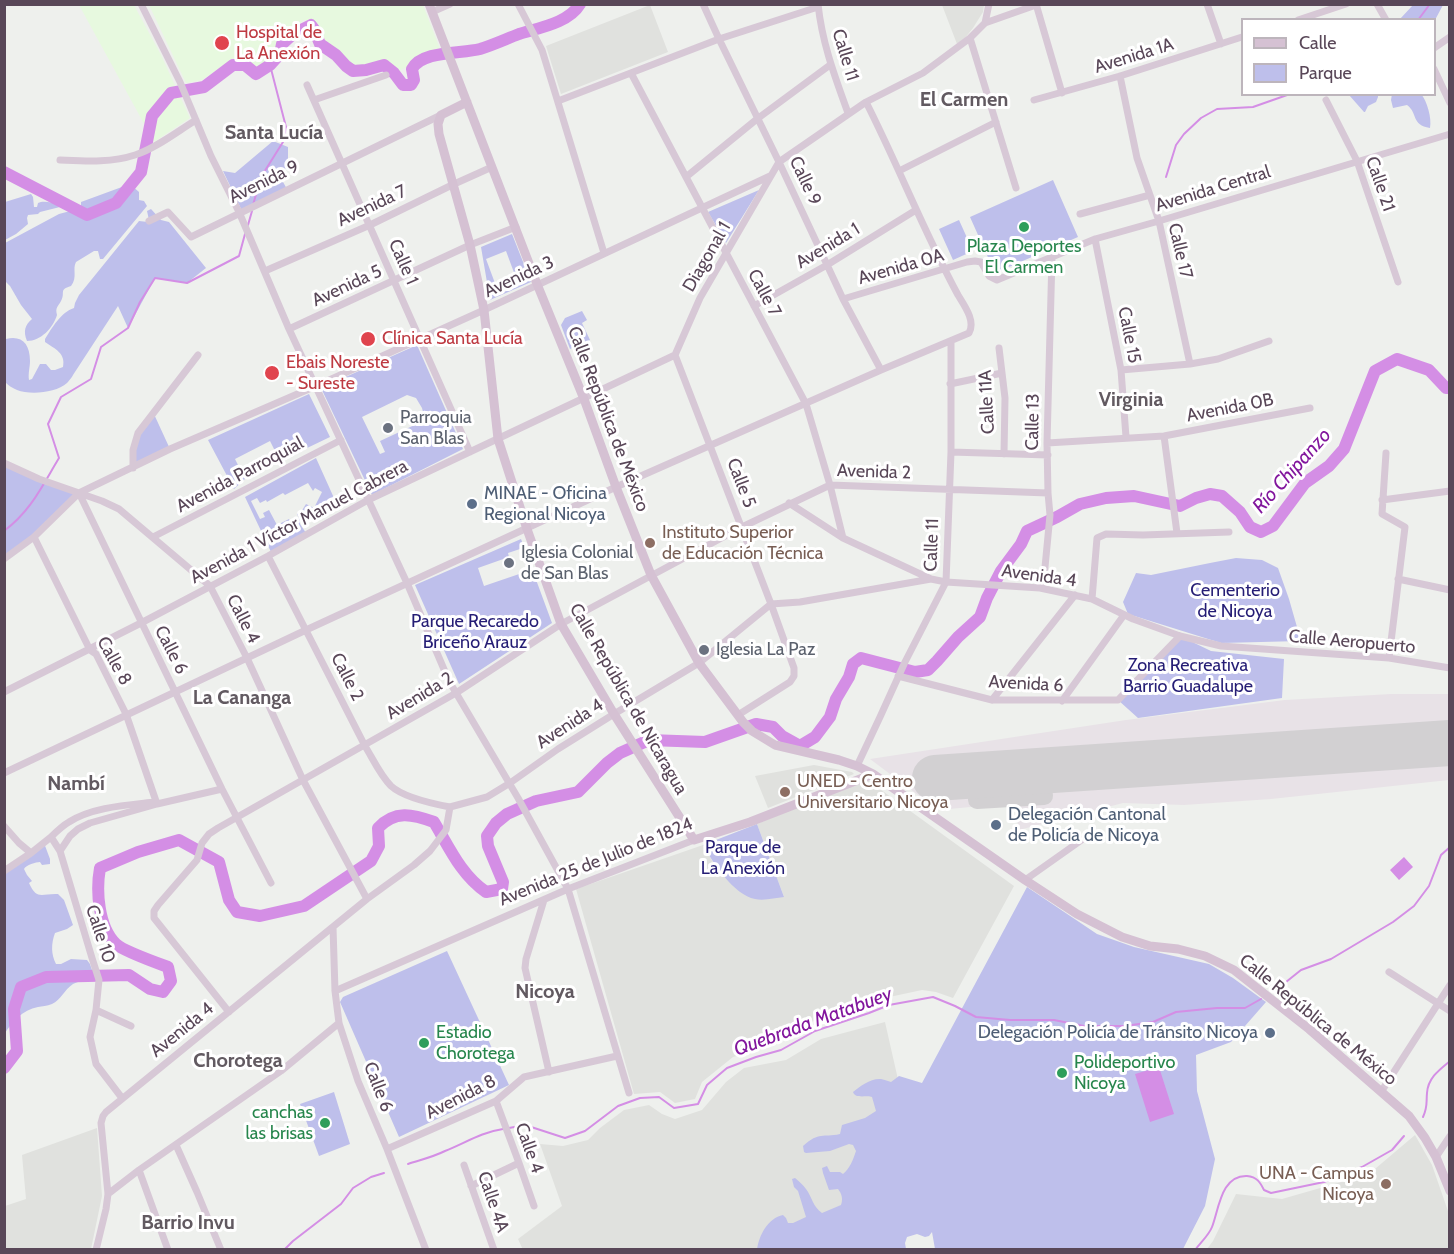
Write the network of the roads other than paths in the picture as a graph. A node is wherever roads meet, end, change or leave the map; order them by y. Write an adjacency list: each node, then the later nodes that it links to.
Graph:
1 (141, 4): 40 (street)
2 (450, 4): 12 (street)
3 (518, 4): 33 (street)
4 (703, 4): 19 (street, Calle 9)
5 (989, 4): 15 (street)
6 (1207, 4): 20 (street)
7 (1346, 4): 11 (street)
8 (1377, 4): 14 (street)
9 (1036, 5): 15 (street); 29 (street)
10 (818, 6): 19 (street); 22 (street, Calle 11)
11 (1330, 7): 13 (street)
12 (430, 8): 34 (main road, Calle República de México)
13 (1323, 16)
14 (1385, 18)
15 (985, 23): 18 (street)
16 (1241, 37): 20 (street, Avenida 1A)
17 (1449, 37): 21 (street)
18 (970, 38): 35 (street); 41 (street)
19 (719, 39): 23 (street); 39 (street, Calle 9)
20 (1221, 44): 26 (street, Avenida 1A)
21 (1436, 47)
22 (830, 65): 37 (street, Calle 11); 39 (street)
23 (632, 73): 33 (street); 50 (street, Calle 7)
24 (1436, 73): 28 (street)
25 (386, 75): 30 (street)
26 (1120, 76): 29 (street, Avenida 1A); 53 (street, Calle 17)
27 (307, 85): 30 (street, Calle 1)
28 (1447, 92): 36 (street)
29 (1062, 93): 31 (street, Avenida 1A)
30 (314, 100): 45 (street, Calle 1)
31 (1034, 100)
32 (1326, 100): 44 (street, Calle 21)
33 (558, 101): 64 (street)
34 (467, 102): 38 (main road, Avenida 9); 47 (main road, Calle República de México)
35 (866, 102): 37 (street); 48 (street, Calle 11)
36 (1449, 103)
37 (849, 113): 46 (street)
38 (441, 115): 45 (street, Avenida 9); 51 (main road, Calle República de Nicaragua)
39 (757, 119): 46 (street, Calle 9); 50 (street)
40 (196, 120): 43 (street); 56 (street)
41 (996, 122): 48 (street); 52 (street)
42 (1449, 134): 44 (street, Avenida Central)
43 (60, 160)
44 (1357, 160): 59 (street, Avenida Central); 72 (street, Calle 21)
45 (342, 162): 56 (street, Avenida 9); 60 (street, Calle 1)
46 (779, 162): 49 (street); 68 (street, Calle 9)
47 (492, 167): 51 (street, Avenida 7); 61 (main road, Calle República de México)
48 (899, 171): 55 (street, Calle 11)
49 (770, 176): 54 (street, Avenida 3); 65 (street, Diagonal 1)
50 (686, 177): 54 (street, Calle 7)
51 (452, 184): 60 (street, Avenida 7); 63 (main road, Calle República de Nicaragua)
52 (1016, 188)
53 (1150, 195): 57 (street); 59 (street, Calle 17)
54 (702, 207): 64 (street, Avenida 3); 65 (street, Calle 7)
55 (916, 210): 68 (street, Avenida 1); 69 (street, Calle 11)
56 (239, 212): 58 (street, Avenida 9); 70 (street)
57 (1080, 214)
58 (149, 221)
59 (1159, 221): 62 (street, Avenida Central); 84 (street, Calle 17)
60 (370, 225): 70 (street, Avenida 7); 71 (street, Calle 1)
61 (516, 226): 63 (street, Avenida 5); 73 (main road, Calle República de México)
62 (1095, 238): 66 (street, Avenida Central); 86 (street, Calle 15)
63 (470, 245): 71 (street, Avenida 5); 76 (main road, Calle República de Nicaragua)
64 (604, 253): 73 (street, Avenida 3)
65 (727, 255): 75 (street, Calle 7); 83 (street, Diagonal 1)
66 (1052, 256): 67 (street, Avenida Central); 97 (street, Calle 13)
67 (967, 262): 69 (street, Avenida 0A)
68 (827, 265): 74 (street, Calle 9); 75 (street, Avenida 1)
69 (945, 270): 74 (street, Avenida 0A); 79 (street, Calle 11)
70 (265, 272): 77 (street)
71 (394, 280): 77 (street, Avenida 5); 78 (street, Calle 1)
72 (1398, 282)
73 (537, 284): 76 (street, Avenida 3); 90 (main road, Calle República de México)
74 (843, 299): 85 (street, Calle 9)
75 (754, 306): 91 (street, Calle 7)
76 (484, 310): 78 (street, Avenida 3); 95 (main road, Calle República de Nicaragua)
77 (289, 329): 89 (street)
78 (420, 339): 89 (street, Avenida 3); 99 (street, Calle 1)
79 (951, 341): 85 (street); 88 (street, Calle 11)
80 (1269, 341): 84 (street)
81 (999, 348): 87 (street, Calle 11A)
82 (198, 355): 105 (street)
83 (675, 355): 90 (street, Avenida 1 Víctor Manuel Cabrera); 98 (street, Calle 5)
84 (1190, 364): 86 (street)
85 (880, 370): 91 (street)
86 (1121, 370): 94 (street, Calle 15)
87 (1002, 374): 88 (street); 102 (street, Calle 11A)
88 (950, 384): 100 (street, Calle 11)
89 (316, 386): 96 (street); 105 (street, Avenida 3)
90 (584, 399): 95 (street, Avenida 1 Víctor Manuel Cabrera); 107 (main road, Calle República de México)
91 (806, 404): 98 (street); 106 (street, Calle 7)
92 (1310, 408): 93 (street, Avenida 0B)
93 (1164, 436): 94 (street, Avenida 0B); 118 (street)
94 (1126, 437): 97 (street, Avenida 0B)
95 (498, 439): 99 (street, Avenida 1 Víctor Manuel Cabrera); 116 (main road, Calle República de Nicaragua)
96 (341, 440): 112 (street); 120 (street, Avenida Parroquial)
97 (1047, 442): 103 (street, Calle 13)
98 (711, 447): 107 (street); 115 (street, Calle 5)
99 (470, 452): 112 (street, Avenida 1 Víctor Manuel Cabrera)
100 (951, 452): 102 (street); 108 (street, Calle 11)
101 (1386, 453): 113 (street)
102 (1004, 454): 103 (street)
103 (1048, 455): 111 (street, Calle 13)
104 (4, 463): 110 (street, Calle 4)
105 (133, 468): 110 (street, Avenida 3)
106 (830, 485): 108 (street, Avenida 2); 114 (street, Avenida 2); 121 (street, Calle 7)
107 (616, 488): 116 (street); 124 (main road, Calle República de México)
108 (950, 490): 111 (street, Avenida 2); 127 (street, Calle 11)
109 (1449, 491): 113 (street)
110 (79, 493): 119 (street, Avenida 3); 120 (street, Calle 4); 136 (street, Calle 6)
111 (1048, 493): 130 (street, Calle 13)
112 (368, 500): 122 (street, Avenida 1 Víctor Manuel Cabrera); 128 (street)
113 (1382, 500): 126 (street)
114 (789, 503): 115 (street, Avenida 2); 121 (street)
115 (742, 527): 124 (street, Avenida 2); 134 (street, Calle 5)
116 (527, 529): 128 (street); 137 (main road, Calle República de Nicaragua)
117 (1229, 532): 118 (street)
118 (1177, 533): 133 (street)
119 (34, 537): 123 (street, Avenida 3); 140 (street, Calle 8)
120 (153, 537): 129 (street, Calle 4)
121 (843, 538): 125 (street)
122 (268, 556): 129 (street, Avenida 1 Víctor Manuel Cabrera); 138 (street, Calle 2)
123 (4, 560)
124 (651, 575): 137 (street, Avenida 2); 143 (main road, Calle República de México)
125 (931, 579): 127 (street, Avenida 4); 134 (street, Avenida 4)
126 (1398, 579): 131 (street); 142 (street)
127 (946, 582): 130 (street, Avenida 4); 145 (street, Calle 11)
128 (407, 583): 138 (street); 149 (street)
129 (210, 586): 136 (street, Avenida 1 Víctor Manuel Cabrera); 141 (street, Calle 4)
130 (1043, 588): 132 (street, Avenida 4)
131 (1449, 590)
132 (1075, 596): 133 (street, Avenida 4); 150 (street)
133 (1092, 600): 135 (street, Avenida 4)
134 (771, 604): 143 (street, Avenida 4); 154 (street, Calle 5)
135 (1124, 615): 139 (street, Avenida 4); 151 (street)
136 (141, 623): 140 (street, Avenida 1 Víctor Manuel Cabrera); 148 (street, Calle 6)
137 (561, 624): 149 (street, Avenida 2); 153 (main road, Calle República de Nicaragua)
138 (306, 630): 141 (street); 155 (street, Calle 2)
139 (1180, 636): 142 (street, Calle Aeropuerto); 151 (street, Avenida 6)
140 (90, 650): 147 (street, Avenida 1 Víctor Manuel Cabrera); 152 (street, Calle 8)
141 (247, 658): 148 (street); 159 (street, Calle 4)
142 (1389, 658): 144 (street, Calle Aeropuerto)
143 (699, 663): 153 (street, Avenida 4); 154 (main road, Calle República de México)
144 (1449, 668)
145 (899, 674): 150 (street, Avenida 6); 156 (street, Calle 11)
146 (4, 681): 147 (street)
147 (6, 691)
148 (175, 692): 152 (street); 161 (street, Calle 6)
149 (456, 693): 155 (street, Avenida 2); 160 (street)
150 (992, 700): 151 (street, Avenida 6)
151 (1062, 701)
152 (126, 714): 157 (street); 162 (street, Calle 8)
153 (614, 714): 160 (street, Avenida 4); 168 (main road, Calle República de Nicaragua)
154 (741, 718): 156 (main road, Calle República de México)
155 (365, 746): 159 (street, Avenida 2); 163 (street, Calle 2)
156 (857, 766): 158 (main road, Calle República de México)
157 (4, 772)
158 (873, 774): 168 (main road, Avenida 25 de Julio de 1824); 172 (main road, Calle República de México)
159 (303, 780): 164 (street, Avenida 2); 175 (street, Calle 4)
160 (510, 783): 163 (street, Avenida 4); 174 (street)
161 (222, 789): 162 (street); 164 (street, Calle 6)
162 (157, 803): 166 (street); 169 (street)
163 (450, 807): 175 (street, Avenida 4)
164 (237, 817): 173 (street, Calle 6); 184 (street, Avenida 2)
165 (4, 825): 170 (street)
166 (51, 837): 169 (street, Calle 10); 170 (street)
167 (1083, 839): 172 (street)
168 (693, 840): 174 (street, Avenida 25 de Julio de 1824)
169 (60, 851): 182 (street, Calle 10)
170 (31, 853): 171 (street)
171 (4, 871)
172 (1025, 880): 189 (main road, Calle República de México)
173 (271, 883)
174 (568, 889): 176 (street, Avenida 25 de Julio de 1824); 187 (street)
175 (367, 899): 177 (street, Avenida 4)
176 (544, 900): 180 (street, Avenida 25 de Julio de 1824); 188 (street)
177 (333, 927): 180 (street, Calle 6); 184 (street, Avenida 4)
178 (1389, 972): 181 (street)
179 (1449, 985): 181 (street)
180 (335, 991): 185 (street, Calle 6)
181 (1438, 1004): 183 (street); 189 (street)
182 (96, 1010): 186 (street); 191 (street, Calle 10)
183 (1449, 1011)
184 (229, 1012): 191 (street, Avenida 4)
185 (339, 1023): 194 (street); 195 (street, Calle 6)
186 (131, 1026)
187 (617, 1056): 188 (street, Avenida 8); 190 (street)
188 (549, 1072): 192 (street, Avenida 8)
189 (1382, 1092): 196 (main road, Calle República de México)
190 (629, 1094)
191 (122, 1098): 202 (street, Avenida 4)
192 (496, 1101): 195 (street, Avenida 8); 197 (street, Calle 4)
193 (1449, 1136): 196 (street)
194 (176, 1145): 199 (street); 206 (street)
195 (387, 1149): 207 (street, Calle 6)
196 (1436, 1157): 201 (main road, Calle República de México)
197 (519, 1163): 200 (street); 203 (street, Calle 4)
198 (464, 1165): 200 (street, Calle 4A)
199 (139, 1170): 202 (street); 205 (street)
200 (471, 1186): 208 (street, Calle 4A)
201 (1449, 1191)
202 (108, 1194): 204 (street)
203 (534, 1206)
204 (96, 1250)
205 (168, 1250)
206 (221, 1250)
207 (426, 1250)
208 (494, 1250)

